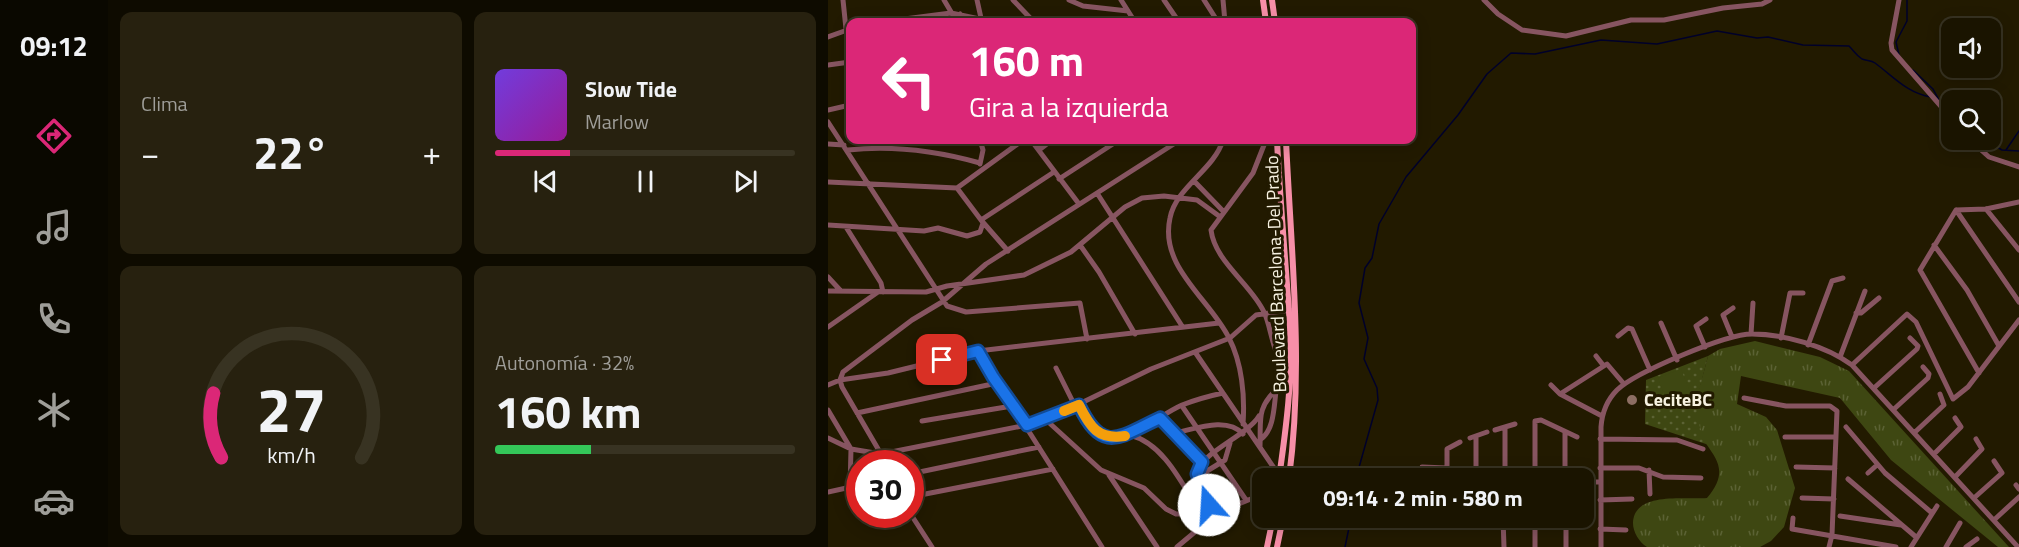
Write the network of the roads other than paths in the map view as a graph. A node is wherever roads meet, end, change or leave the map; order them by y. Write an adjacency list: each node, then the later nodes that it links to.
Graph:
1 (843, 0): 18 (street)
2 (944, 0): 16 (street)
3 (977, 0): 22 (street)
4 (1013, 0): 23 (street)
5 (1069, 0): 15 (street)
6 (1121, 0): 15 (street)
7 (1164, 0): 25 (street)
8 (1204, 0): 26 (street)
9 (1223, 0): 27 (street)
10 (1272, 0): 29 (main road)
11 (1484, 0): 12 (street)
12 (1770, 0)
13 (1899, 0): 35 (street)
14 (1262, 2): 28 (main road)
15 (1128, 11): 24 (street)
16 (951, 13): 17 (street); 19 (street); 20 (street)
17 (960, 15): 21 (street); 22 (street)
18 (846, 18)
19 (918, 18)
20 (954, 18)
21 (962, 18)
22 (981, 18)
23 (1030, 18)
24 (1132, 18)
25 (1176, 18)
26 (1215, 18)
27 (1225, 18)
28 (1265, 18)
29 (1274, 18)
30 (846, 30): 31 (street)
31 (828, 37)
32 (846, 63): 33 (street)
33 (828, 65)
34 (846, 106): 36 (street)
35 (1941, 106)
36 (828, 110)
37 (828, 122): 49 (street)
38 (828, 144): 49 (street)
39 (981, 144): 52 (street)
40 (1017, 144): 54 (street)
41 (1035, 144): 50 (street)
42 (1047, 144): 50 (street)
43 (1113, 144): 56 (street)
44 (1174, 144): 61 (street)
45 (1221, 144): 57 (street)
46 (1264, 144): 67 (street)
47 (1277, 144): 91 (main road, Boulevard Barcelona-Del Prado)
48 (1286, 144): 91 (main road, Boulevard Barcelona-Del Prado)
49 (846, 147): 52 (street); 59 (street)
50 (1039, 150): 55 (street)
51 (1981, 150): 53 (street)
52 (980, 163): 54 (street)
53 (2019, 167)
54 (980, 171): 60 (street)
55 (1054, 172): 56 (street); 69 (street)
56 (1059, 179): 64 (street)
57 (1194, 181): 62 (street); 67 (street)
58 (828, 182): 59 (street)
59 (869, 185): 60 (street); 72 (street)
60 (957, 188): 69 (street)
61 (1097, 193): 64 (street); 68 (street)
62 (1179, 199): 67 (street); 68 (street); 96 (street)
63 (2019, 202): 65 (street)
64 (1079, 204): 76 (street)
65 (1986, 209): 66 (street); 75 (street)
66 (1956, 210): 74 (street); 88 (street)
67 (1221, 214): 92 (street)
68 (1113, 218): 73 (street); 98 (street)
69 (982, 222): 72 (street); 76 (street)
70 (828, 225): 71 (street)
71 (846, 226): 72 (street); 84 (street)
72 (899, 230): 81 (street)
73 (1080, 245): 79 (street); 100 (street)
74 (1934, 245): 109 (street); 122 (street)
75 (2019, 250)
76 (1008, 251): 79 (street)
77 (828, 277): 80 (street)
78 (1843, 278): 108 (street)
79 (964, 284): 81 (street); 87 (street)
80 (840, 290): 82 (street); 84 (street)
81 (937, 290): 84 (street); 87 (street)
82 (828, 291)
83 (1864, 291): 93 (street)
84 (881, 292): 99 (street)
85 (1803, 293): 105 (street)
86 (1879, 298): 93 (street)
87 (942, 302): 107 (street); 123 (street)
88 (2019, 302)
89 (1753, 303): 101 (street)
90 (1733, 308): 103 (street)
91 (1292, 310): 92 (street); 118 (main road, Boulevard Barcelona-Del Prado); 187 (main road, Boulevard Barcelona-Del Prado)
92 (1264, 312): 104 (street); 118 (street)
93 (1856, 313): 114 (street)
94 (1706, 319): 110 (street)
95 (2019, 320): 109 (street)
96 (1220, 323): 98 (street); 104 (street)
97 (1661, 323): 115 (street)
98 (1182, 326): 100 (street)
99 (828, 327)
100 (1135, 334): 107 (street)
101 (1751, 334): 103 (street); 105 (street)
102 (1618, 336): 121 (street)
103 (1732, 337): 110 (street)
104 (1230, 338): 112 (street); 147 (street)
105 (1780, 338): 108 (street)
106 (1910, 338): 128 (street)
107 (1087, 339): 111 (street)
108 (1808, 345): 114 (street)
109 (1999, 346): 122 (street)
110 (1705, 347): 115 (street)
111 (978, 351): 123 (street); 124 (street)
112 (1195, 352): 131 (street); 135 (street)
113 (1596, 356): 116 (street)
114 (1840, 357): 117 (street)
115 (1677, 360): 121 (street)
116 (1605, 365): 125 (street); 132 (street)
117 (1852, 365): 122 (street); 128 (street)
118 (1289, 367): 130 (main road, Boulevard Barcelona-Del Prado)
119 (1923, 367): 139 (street)
120 (1056, 368): 135 (street)
121 (1650, 370): 125 (street)
122 (1979, 373)
123 (840, 380): 126 (street); 140 (street)
124 (997, 383): 136 (street); 140 (street)
125 (1624, 384): 142 (street)
126 (828, 385)
127 (1551, 385): 132 (street)
128 (1874, 388): 139 (street)
129 (1276, 390): 130 (street); 141 (street); 169 (street)
130 (1288, 392): 186 (main road, Boulevard Barcelona-Del Prado)
131 (1223, 393): 137 (street); 147 (street)
132 (1560, 394): 142 (street)
133 (1940, 394): 158 (street)
134 (1744, 398): 162 (street)
135 (1077, 405): 145 (street); 159 (street)
136 (1012, 406): 146 (street); 149 (street)
137 (1182, 406): 143 (street); 152 (street)
138 (828, 410): 172 (street)
139 (1893, 410): 158 (street)
140 (857, 413): 175 (street)
141 (1259, 416): 154 (street); 169 (street)
142 (1602, 416): 164 (street)
143 (1160, 418): 157 (street); 159 (street)
144 (1955, 418): 178 (street)
145 (1045, 419): 149 (street); 198 (street)
146 (922, 421)
147 (1243, 424): 154 (street)
148 (1515, 424): 150 (street)
149 (1027, 425): 170 (street); 176 (street)
150 (1505, 427): 153 (street); 190 (street)
151 (1845, 428): 182 (street)
152 (1198, 429): 154 (street); 157 (street); 165 (street)
153 (1495, 430)
154 (1245, 432): 168 (street); 169 (street)
155 (1487, 432): 189 (street)
156 (1565, 432): 160 (street); 191 (street); 192 (street)
157 (1175, 433): 171 (street)
158 (1914, 433): 178 (street)
159 (1130, 435): 220 (street)
160 (1577, 437)
161 (1785, 437): 162 (street)
162 (1836, 437): 194 (street)
163 (828, 438): 172 (street)
164 (1600, 439): 173 (street); 193 (street)
165 (1204, 440): 171 (street); 177 (street)
166 (1976, 440): 201 (street)
167 (1460, 442): 188 (street)
168 (1230, 443): 177 (street); 181 (street)
169 (1260, 444): 185 (street)
170 (1039, 447): 195 (street); 197 (street)
171 (1190, 447): 180 (street)
172 (851, 449): 174 (street)
173 (1704, 449)
174 (857, 450)
175 (879, 450)
176 (908, 450)
177 (1213, 453): 180 (street); 181 (street)
178 (1934, 454): 201 (street)
179 (1994, 461): 213 (street)
180 (1202, 462): 200 (street)
181 (1220, 465): 200 (street); 216 (street)
182 (1877, 465): 199 (street); 219 (street)
183 (1422, 466): 188 (street)
184 (1796, 467): 194 (street)
185 (1275, 468)
186 (1281, 468)
187 (1289, 468)
188 (1447, 468)
189 (1475, 468)
190 (1505, 468)
191 (1535, 468)
192 (1565, 468)
193 (1600, 468): 196 (street); 205 (street)
194 (1835, 468): 215 (street)
195 (1053, 469): 208 (street); 240 (street)
196 (1649, 470): 202 (street); 209 (street)
197 (924, 471)
198 (1108, 473): 220 (street); 241 (street)
199 (1868, 473)
200 (1199, 476): 221 (street)
201 (1956, 476): 213 (street)
202 (1701, 478)
203 (1848, 479): 226 (street)
204 (1594, 482): 205 (street)
205 (1600, 482): 217 (street)
206 (846, 489): 207 (street)
207 (828, 492)
208 (924, 494)
209 (1650, 494)
210 (2019, 497): 224 (street)
211 (1252, 498): 216 (street)
212 (1802, 498): 215 (street)
213 (1974, 498): 224 (street)
214 (1632, 499): 217 (street)
215 (1834, 499): 235 (street)
216 (1246, 500): 221 (street)
217 (1600, 500): 233 (street)
218 (1937, 506): 219 (street)
219 (1932, 513): 236 (street)
220 (1201, 514): 221 (street)
221 (1214, 514): 242 (street)
222 (1840, 516): 226 (street)
223 (1794, 518): 235 (street)
224 (1994, 520): 238 (street)
225 (1960, 523): 252 (street)
226 (1901, 525): 236 (street)
227 (920, 528): 239 (street)
228 (1272, 528): 243 (main road)
229 (1281, 528): 244 (main road)
230 (1503, 528): 245 (street)
231 (1535, 528): 246 (street)
232 (1566, 528): 247 (street)
233 (1600, 529): 234 (street); 248 (street)
234 (1626, 530)
235 (1832, 535): 249 (street); 250 (street)
236 (1916, 537): 251 (street)
237 (1977, 539): 253 (street)
238 (2017, 543)
239 (932, 547)
240 (1102, 547)
241 (1157, 547)
242 (1177, 547)
243 (1267, 547)
244 (1277, 547)
245 (1504, 547)
246 (1535, 547)
247 (1566, 547)
248 (1601, 547)
249 (1829, 547)
250 (1896, 547)
251 (1911, 547)
252 (1946, 547)
253 (1966, 547)

